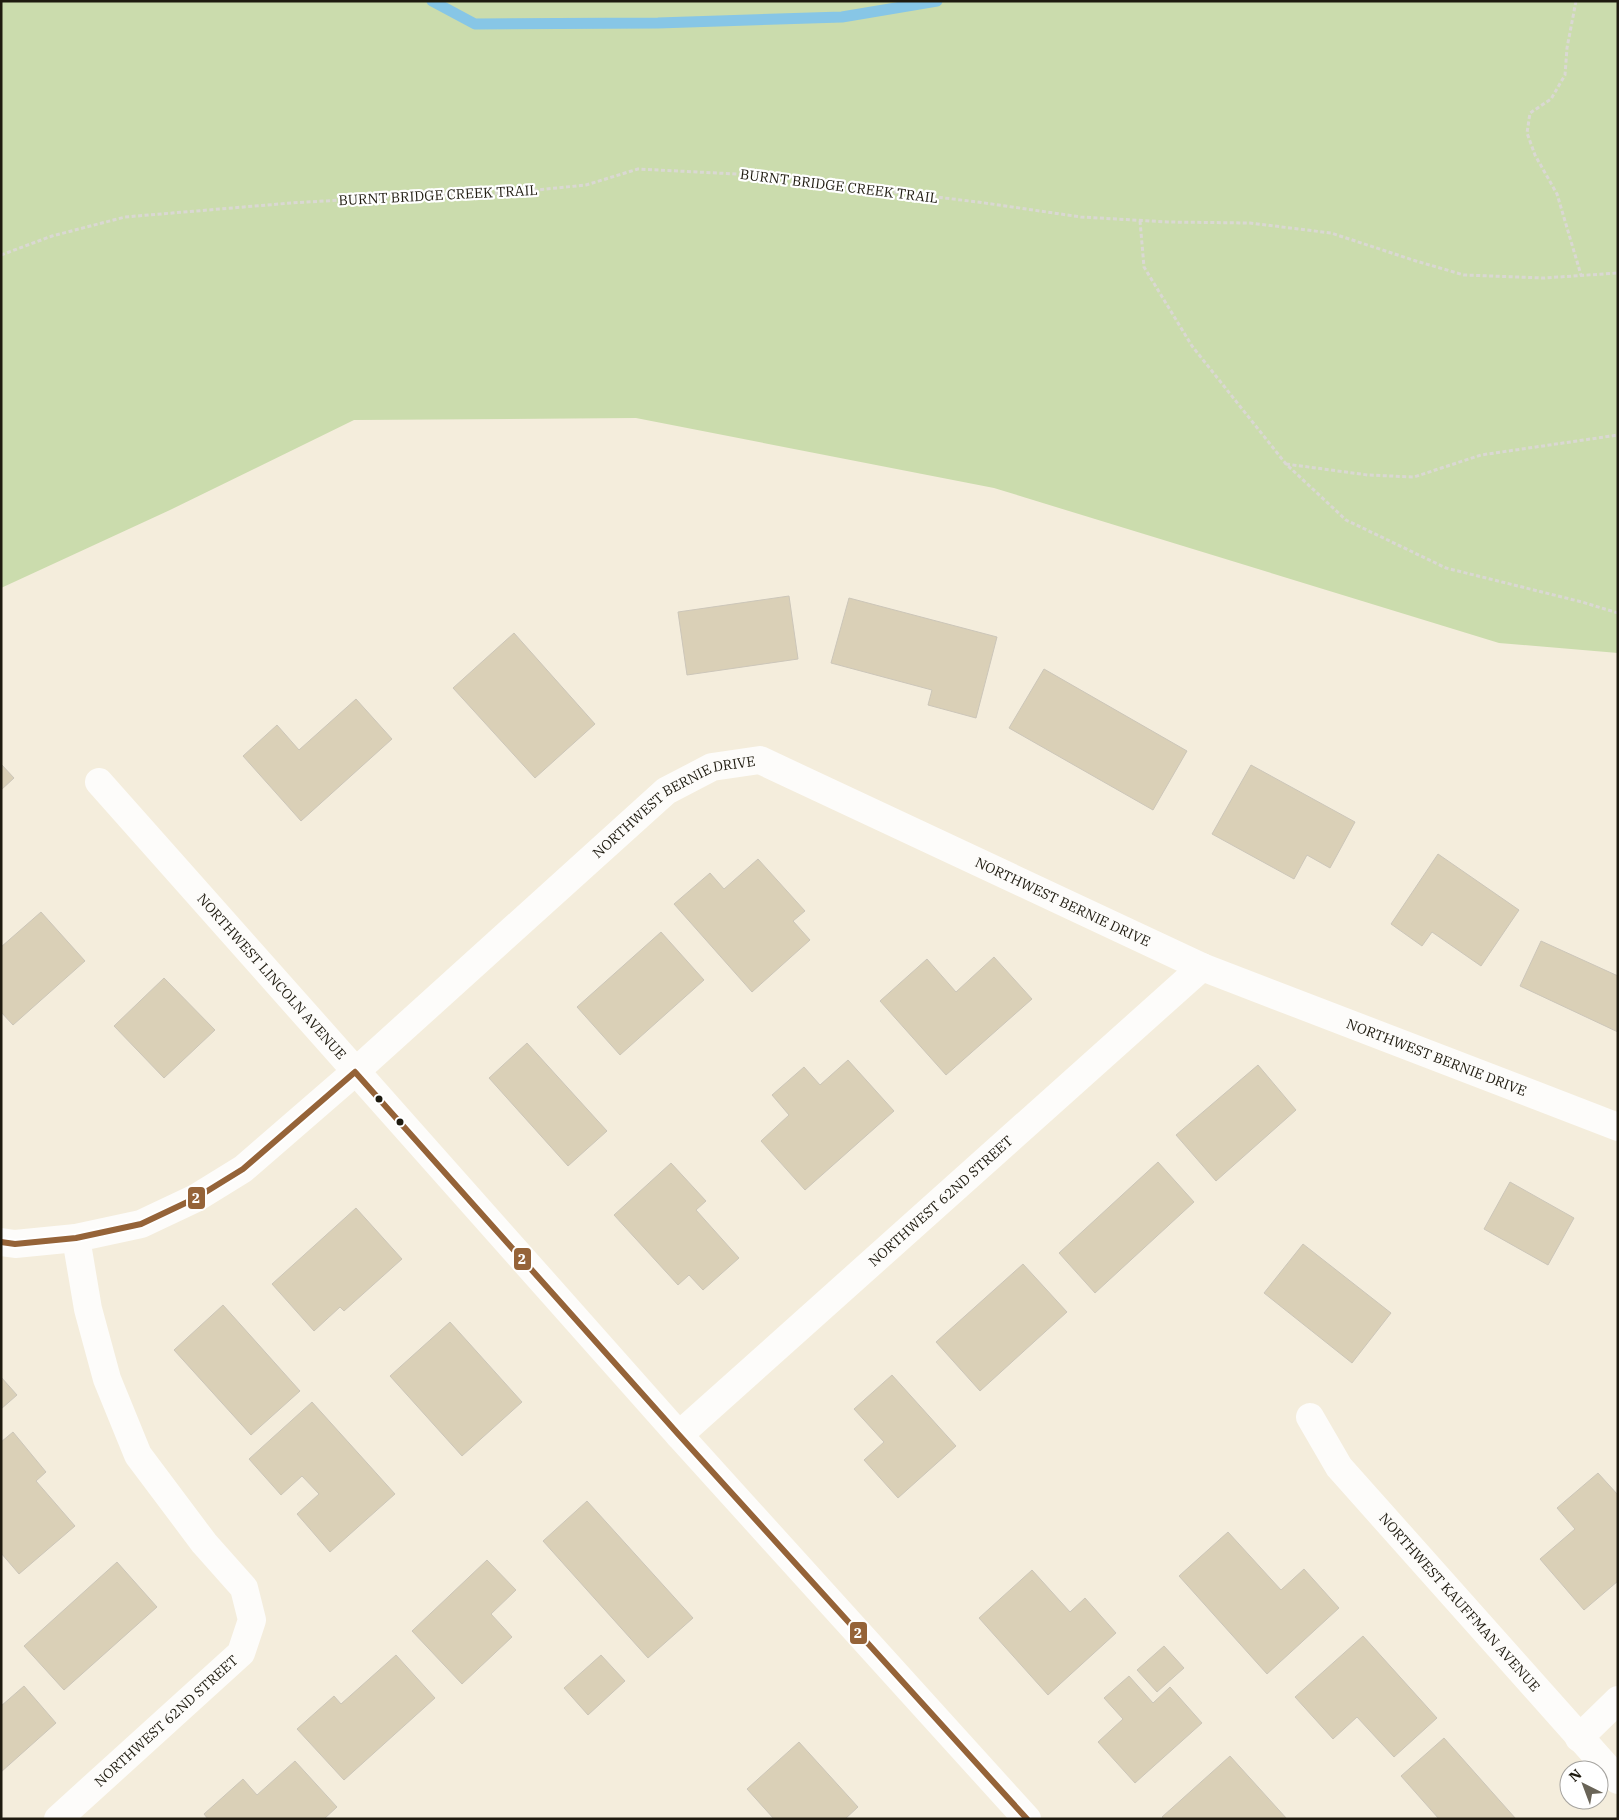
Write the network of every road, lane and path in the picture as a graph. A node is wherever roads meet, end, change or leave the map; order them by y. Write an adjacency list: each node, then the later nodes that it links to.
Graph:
1 (1576, 1): 5 (path)
2 (1140, 221): 3 (path, BURNT BRIDGE CREEK TRAIL); 5 (path, BURNT BRIDGE CREEK TRAIL); 7 (path)
3 (1, 255)
4 (1618, 272): 5 (path, BURNT BRIDGE CREEK TRAIL)
5 (1581, 275)
6 (1618, 435): 7 (path)
7 (1286, 464): 8 (path)
8 (1618, 613)
9 (99, 782): 11 (street, NORTHWEST LINCOLN AVENUE)
10 (1202, 968): 11 (street, NORTHWEST BERNIE DRIVE); 12 (street, NORTHWEST BERNIE DRIVE); 16 (street, NORTHWEST 62ND STREET)
11 (355, 1072): 13 (street, NORTHWEST BERNIE DRIVE); 16 (street, NORTHWEST LINCOLN AVENUE)
12 (1618, 1127)
13 (76, 1238): 14 (street, NORTHWEST BERNIE DRIVE); 20 (street, NORTHWEST 62ND STREET)
14 (1, 1242)
15 (1310, 1417): 18 (street, NORTHWEST KAUFFMAN AVENUE)
16 (679, 1435): 21 (street, NORTHWEST LINCOLN AVENUE)
17 (1618, 1700): 18 (street)
18 (1579, 1738): 19 (street, NORTHWEST KAUFFMAN AVENUE)
19 (1618, 1780)
20 (58, 1819)
21 (1027, 1819)

